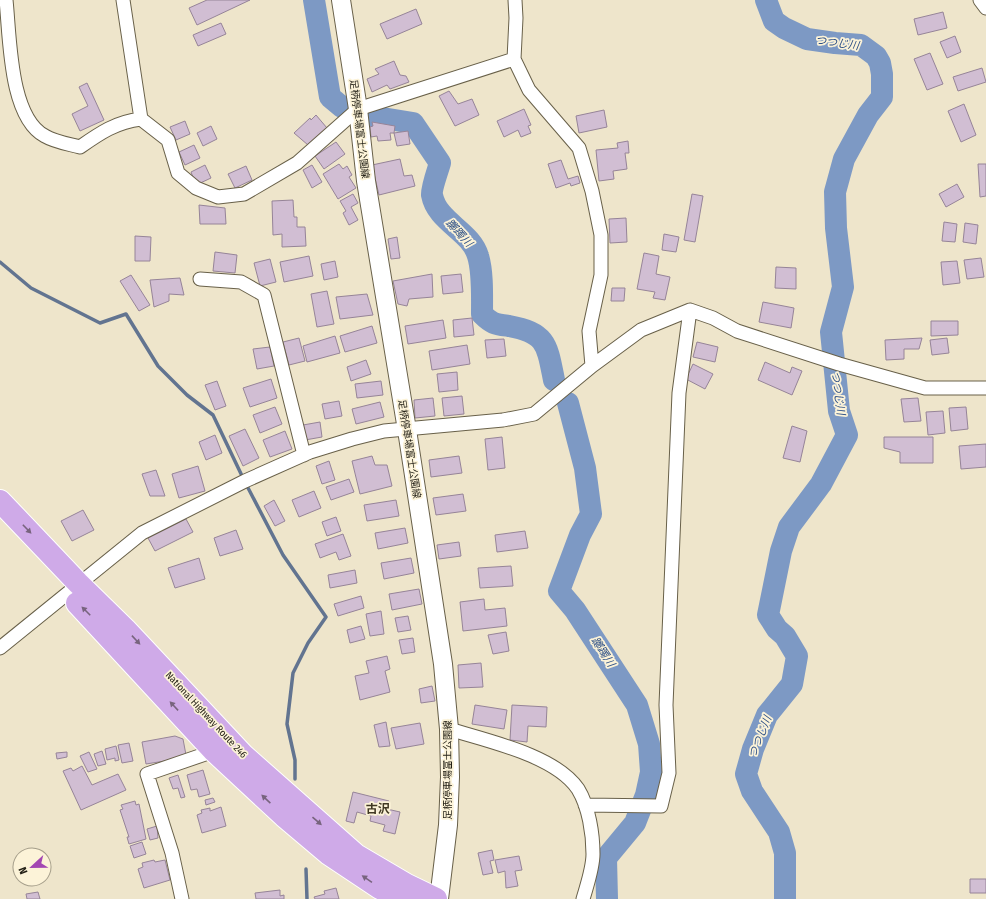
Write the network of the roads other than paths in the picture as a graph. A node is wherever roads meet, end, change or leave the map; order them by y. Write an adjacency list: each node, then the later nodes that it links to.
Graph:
1 (6, 0): 9 (street)
2 (123, 0): 9 (street)
3 (341, 0): 8 (main road, 足柄停車場富士公園線)
4 (515, 0): 7 (street)
5 (980, 0): 6 (street)
6 (986, 8)
7 (514, 59): 8 (street); 12 (street)
8 (358, 109): 9 (street); 14 (main road, 足柄停車場富士公園線)
9 (141, 119)
10 (200, 279): 15 (street)
11 (690, 310): 12 (street); 13 (street); 22 (street)
12 (592, 366): 14 (street)
13 (986, 388)
14 (407, 430): 15 (street); 20 (main road, 足柄停車場富士公園線)
15 (304, 455): 18 (street)
16 (0, 501): 18 (highway, National Highway Route 246, one-way to 18)
17 (0, 522): 18 (highway, National Highway Route 246)
18 (72, 588): 19 (street); 21 (highway, National Highway Route 246, one-way to 18); 25 (highway, National Highway Route 246, one-way to 25)
19 (0, 648)
20 (449, 729): 22 (street); 25 (main road, 足柄停車場富士公園線)
21 (214, 751): 23 (street); 24 (highway, National Highway Route 246, one-way to 21)
22 (585, 805): 26 (street)
23 (182, 899)
24 (401, 899)
25 (438, 899)
26 (583, 899)

